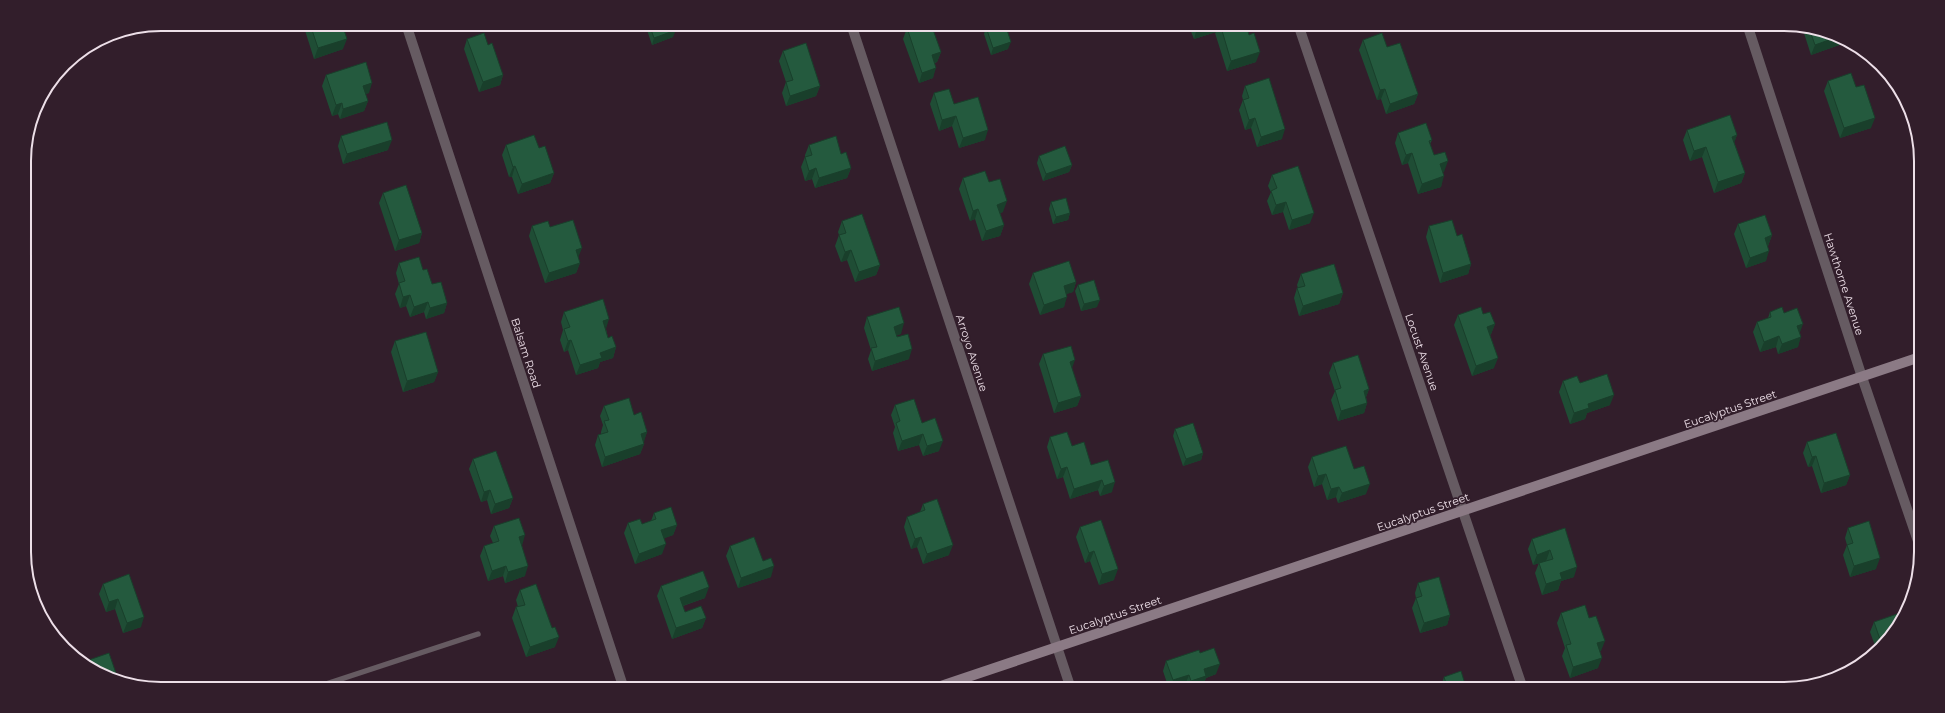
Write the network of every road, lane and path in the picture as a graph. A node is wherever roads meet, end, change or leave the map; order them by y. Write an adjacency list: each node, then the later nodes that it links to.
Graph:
1 (408, 31): 12 (street, Balsam Road)
2 (853, 31): 10 (street, Arroyo Avenue)
3 (1300, 31): 7 (street, Locust Avenue)
4 (1749, 31): 6 (street, Hawthorne Avenue)
5 (1914, 359): 6 (main road, Eucalyptus Street)
6 (1862, 377): 7 (main road, Eucalyptus Street); 8 (street, Hawthorne Avenue)
7 (1463, 511): 10 (main road, Eucalyptus Street); 15 (street, Locust Avenue)
8 (1914, 529)
9 (478, 634): 11 (lane)
10 (1057, 647): 13 (main road, Eucalyptus Street); 14 (street, Arroyo Avenue)
11 (332, 682)
12 (622, 682)
13 (953, 682)
14 (1069, 682)
15 (1521, 682)

